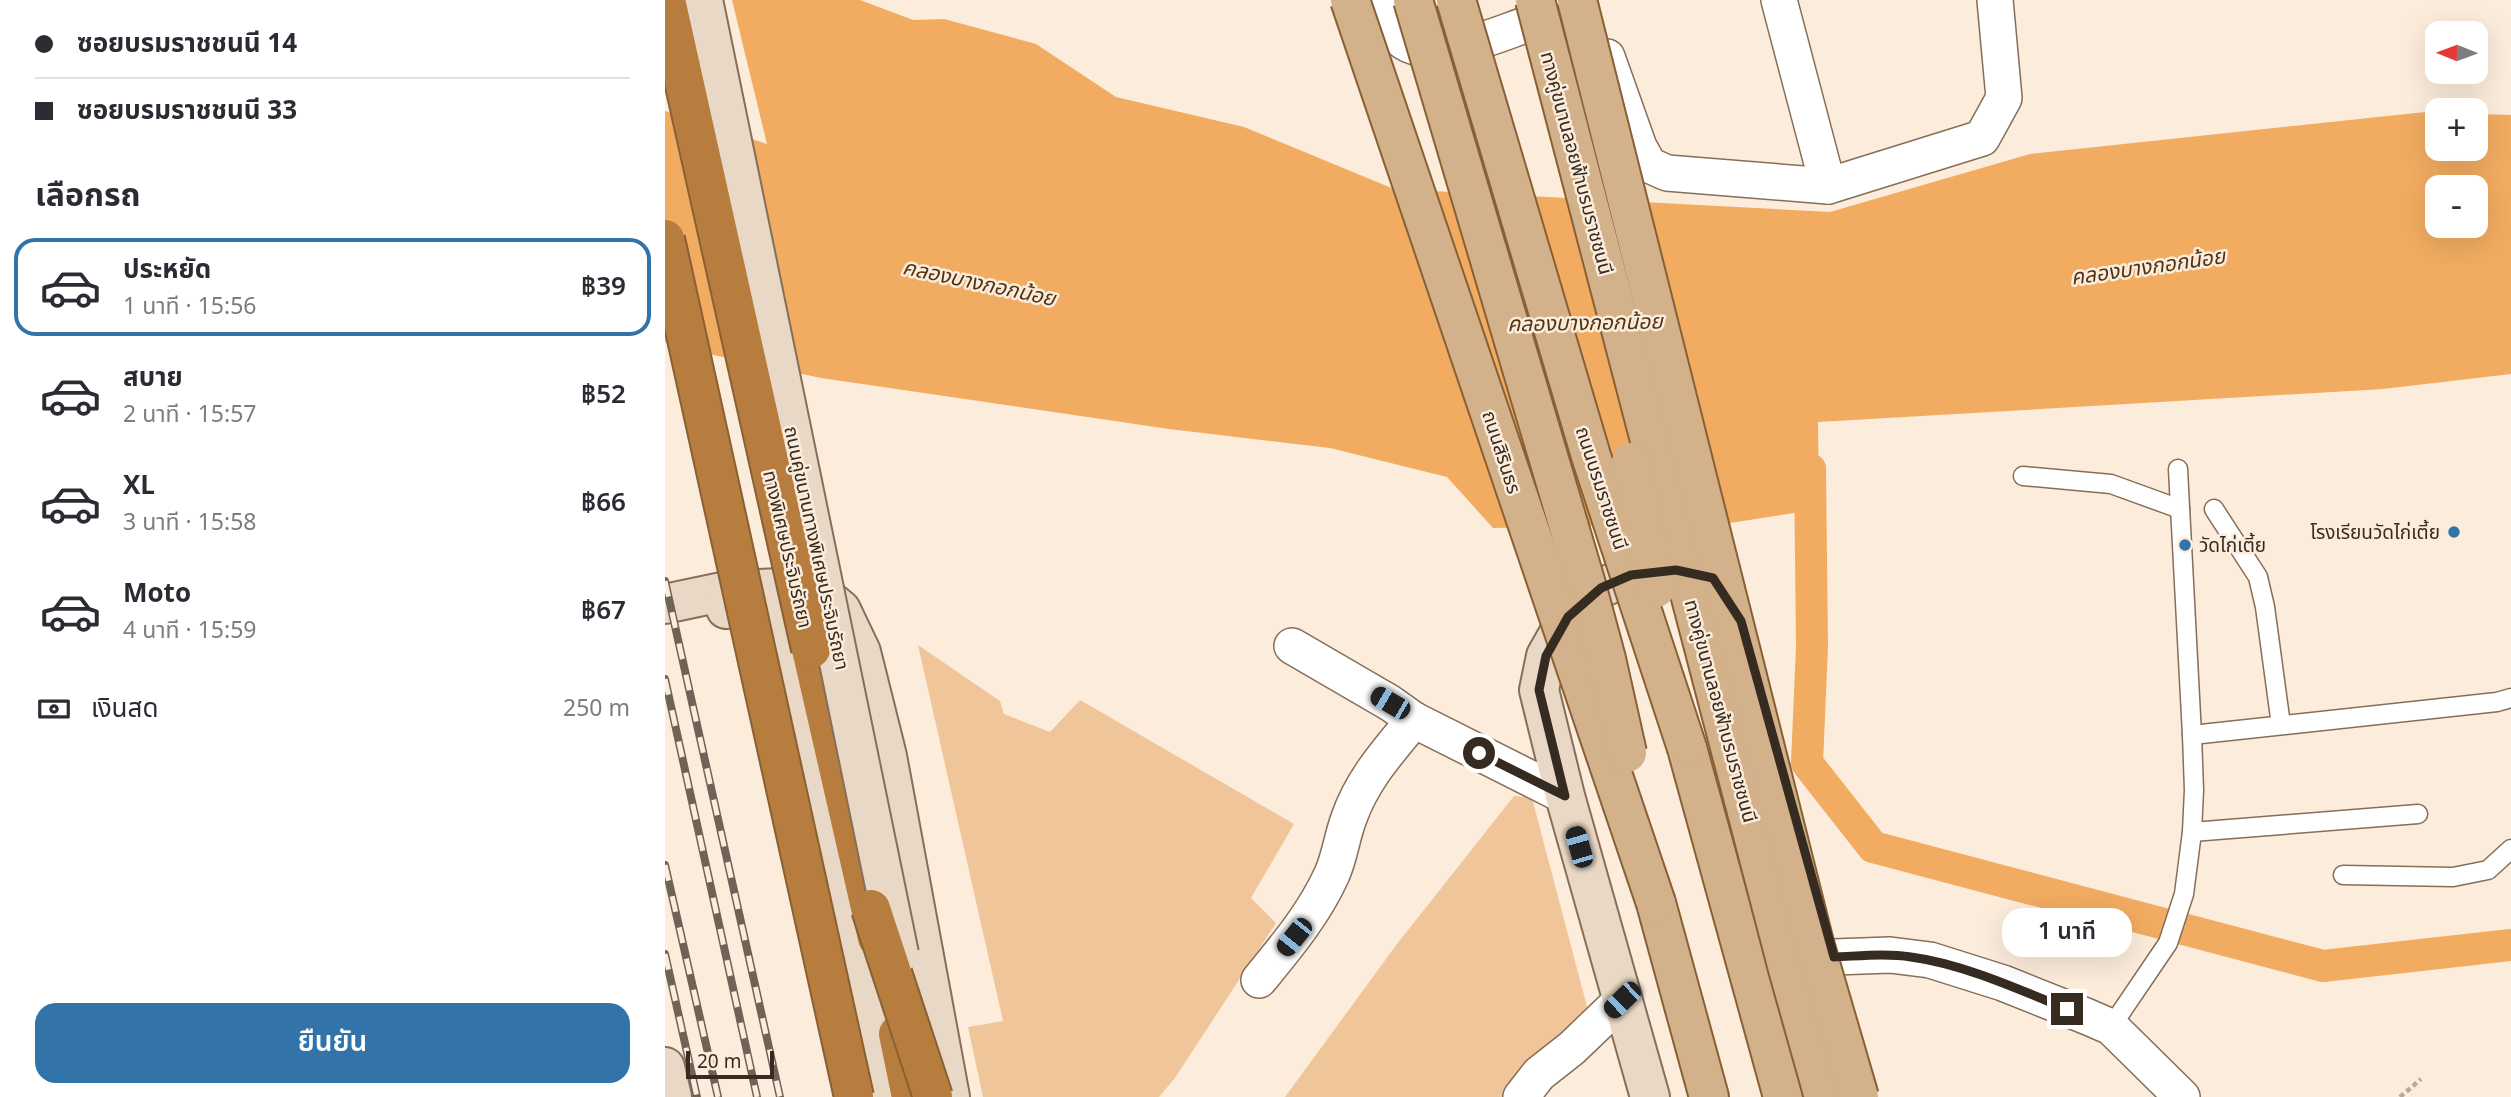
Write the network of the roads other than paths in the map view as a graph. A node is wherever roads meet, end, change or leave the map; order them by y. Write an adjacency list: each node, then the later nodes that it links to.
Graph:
1 (666, 0): 38 (highway, ทางพิเศษประจิมรัถยา, bridge)
2 (702, 0): 38 (main road, ถนนคู่ขนานทางพิเศษประจิมรัถยา, bridge)
3 (1350, 0): 32 (main road, ถนนสิรินธร, bridge)
4 (1380, 0): 11 (street)
5 (1413, 0): 32 (main road, bridge)
6 (1456, 0): 26 (main road, ถนนบรมราชชนนี, bridge)
7 (1577, 0): 47 (main road, ทางคู่ขนานลอยฟ้าบรมราชชนนี, bridge)
8 (1590, 0): 12 (street)
9 (1779, 0): 13 (street)
10 (1995, 0): 13 (street)
11 (1532, 6): 12 (street); 26 (main road, bridge); 46 (main road, ทางคู่ขนานลอยฟ้าบรมราชชนนี, bridge)
12 (1604, 50): 13 (street)
13 (1828, 186)
14 (665, 239): 40 (highway, bridge)
15 (2178, 470): 17 (lane)
16 (2023, 476): 17 (lane)
17 (2180, 509): 25 (lane)
18 (2214, 509): 24 (lane)
19 (665, 604): 38 (main road)
20 (665, 622): 41 (main road)
21 (1292, 646): 23 (street)
22 (2511, 698): 24 (lane)
23 (1414, 720): 27 (street); 34 (street)
24 (2281, 725): 25 (lane)
25 (2192, 735): 29 (lane)
26 (1687, 748): 45 (main road, ถนนบรมราชชนนี)
27 (1565, 796): 33 (main road); 35 (main road)
28 (2418, 814): 29 (lane)
29 (2192, 832): 36 (lane)
30 (2511, 849): 31 (lane)
31 (2343, 875)
32 (1656, 902): 44 (main road)
33 (1834, 957): 36 (street); 48 (main road)
34 (1259, 981)
35 (1622, 1000): 42 (street); 43 (main road)
36 (2112, 1027): 49 (street)
37 (665, 1067): 39 (main road)
38 (929, 1094)
39 (672, 1097)
40 (853, 1097)
41 (883, 1097)
42 (1521, 1097)
43 (1650, 1097)
44 (1709, 1097)
45 (1783, 1097)
46 (1824, 1097)
47 (1859, 1097)
48 (1871, 1097)
49 (2182, 1097)

